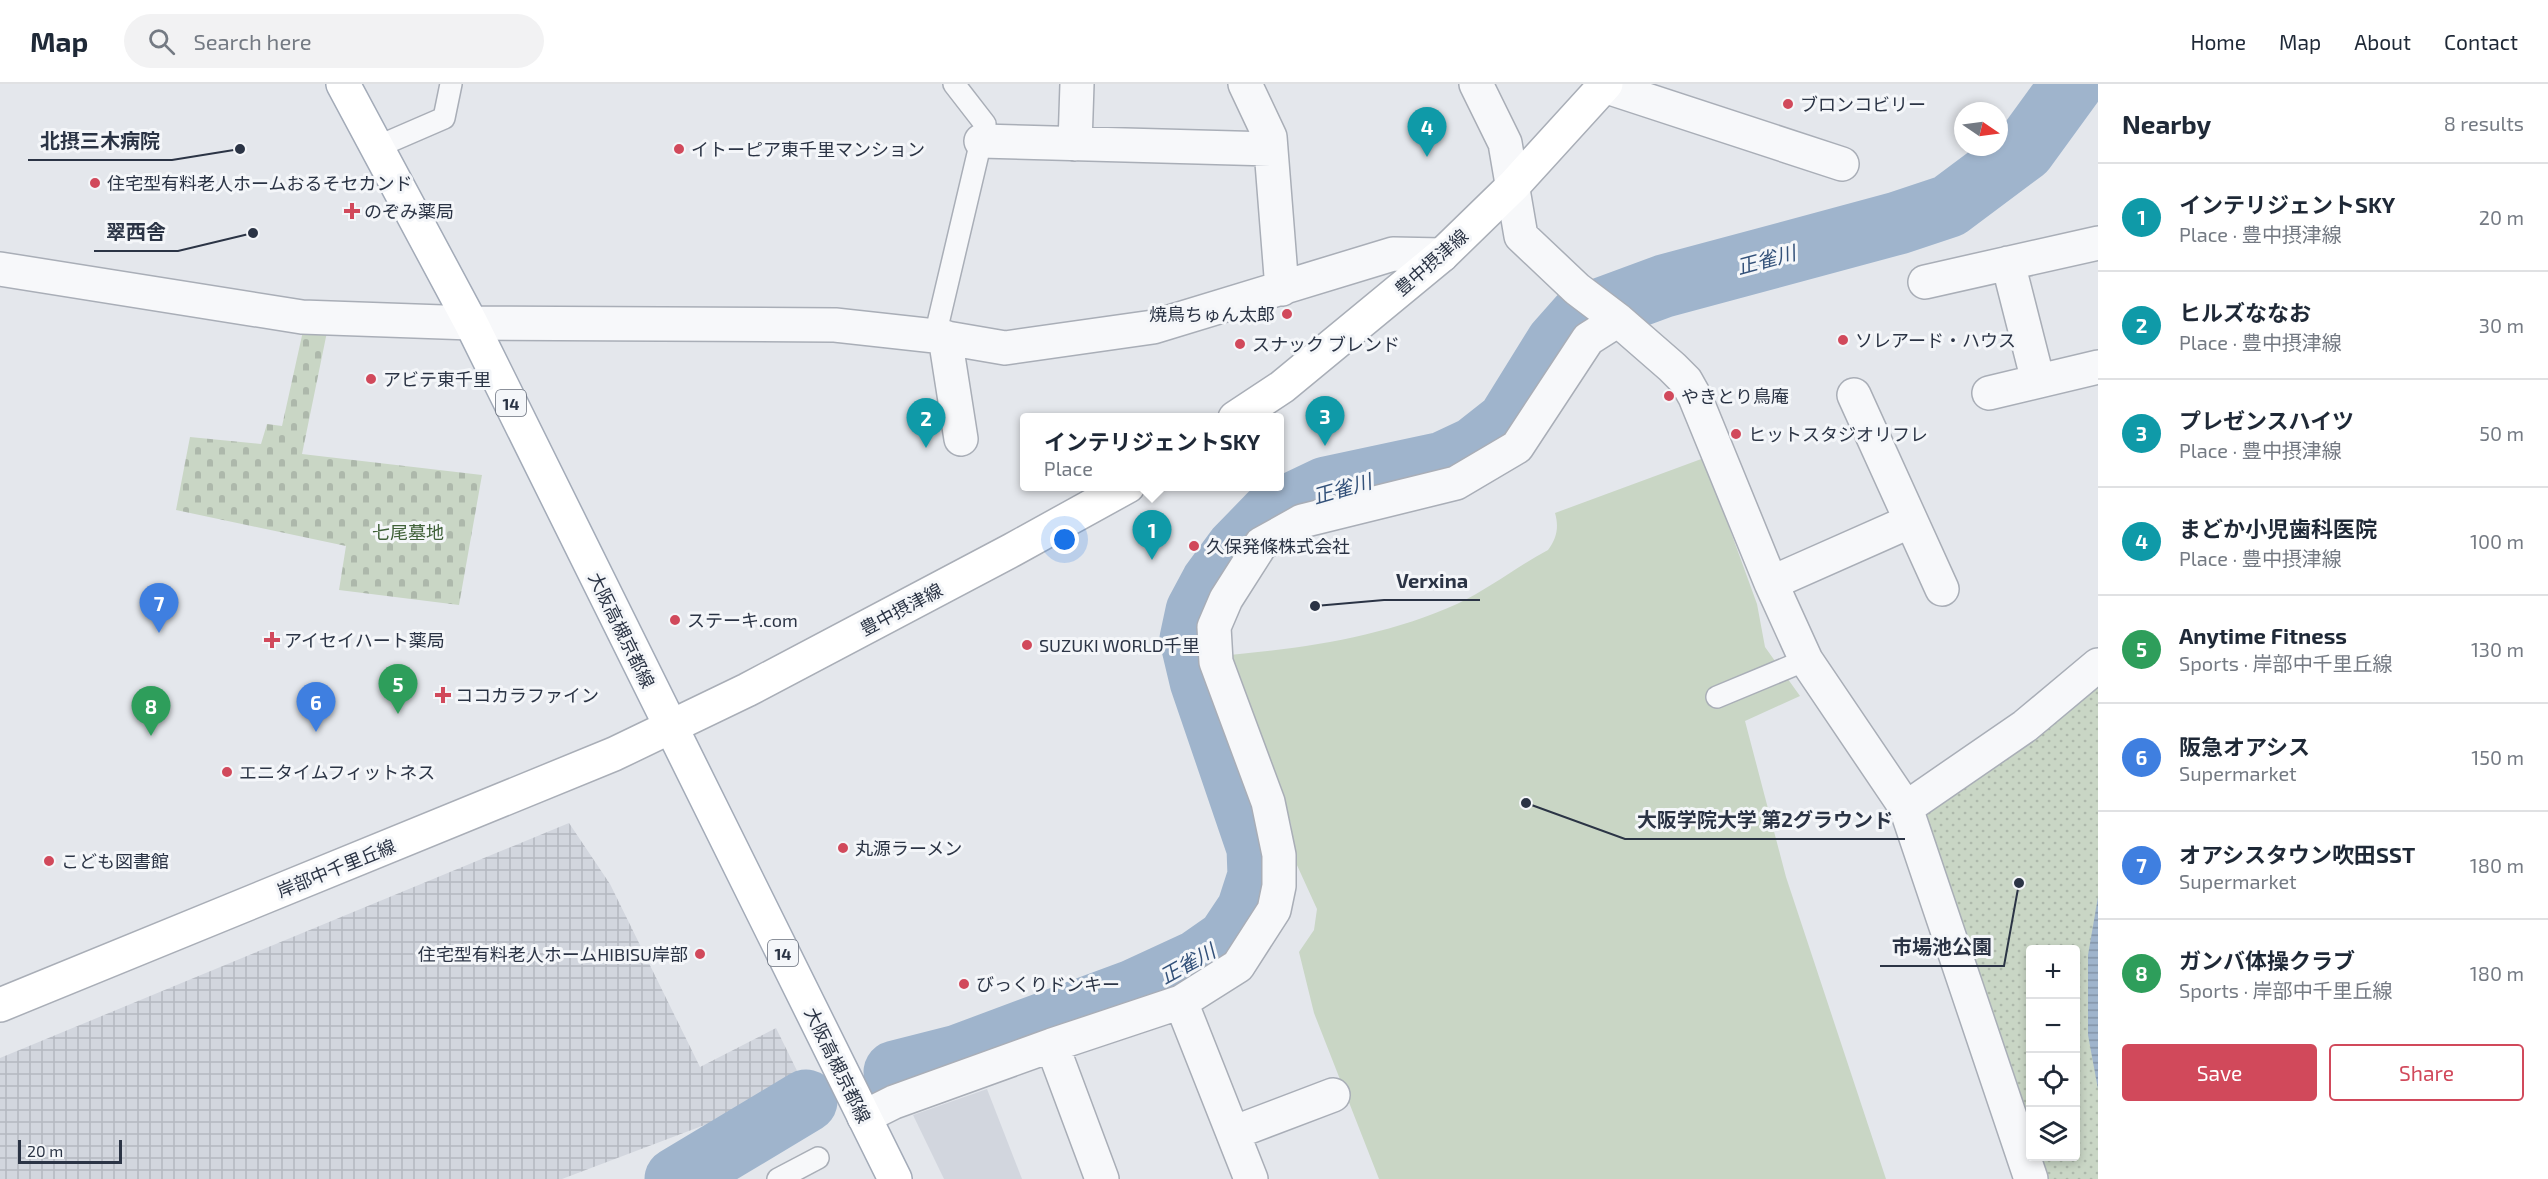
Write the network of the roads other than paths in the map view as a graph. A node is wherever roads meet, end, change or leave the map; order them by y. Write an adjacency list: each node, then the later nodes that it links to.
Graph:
1 (343, 84): 10 (main road, 大阪高槻京都線 / 14)
2 (451, 84): 10 (lane)
3 (954, 84): 8 (lane)
4 (1077, 84): 9 (street)
5 (1245, 84): 11 (street)
6 (1476, 84): 13 (street)
7 (1605, 85): 12 (street); 13 (main road, 豊中摂津線)
8 (981, 141): 9 (street); 22 (lane)
9 (1076, 144): 11 (street)
10 (377, 147): 21 (main road, 大阪高槻京都線 / 14)
11 (1271, 149): 19 (street)
12 (1842, 164)
13 (1514, 185): 15 (main road, 豊中摂津線); 20 (street)
14 (2098, 243): 16 (street)
15 (1442, 255): 19 (street); 27 (main road, 豊中摂津線)
16 (2008, 263): 18 (street); 24 (street)
17 (0, 269): 21 (street)
18 (1925, 282)
19 (1282, 289): 22 (street)
20 (1618, 321): 31 (street); 38 (street)
21 (471, 322): 22 (street); 36 (main road, 大阪高槻京都線 / 14)
22 (940, 336): 28 (street)
23 (2098, 366): 24 (street)
24 (2038, 381): 25 (street)
25 (1989, 393)
26 (1854, 395): 30 (street)
27 (1241, 413)
28 (961, 439)
29 (1119, 491): 36 (main road, 豊中摂津線)
30 (1911, 521): 31 (street); 32 (street)
31 (1771, 583): 33 (street)
32 (1942, 589)
33 (1806, 660): 35 (lane); 37 (street)
34 (2098, 666): 37 (street)
35 (1717, 697)
36 (671, 727): 39 (main road, 岸部中千里丘線); 42 (main road, 大阪高槻京都線 / 14)
37 (1906, 808): 49 (street)
38 (1181, 1002): 40 (street); 43 (street)
39 (0, 1005)
40 (1052, 1045): 42 (street); 47 (street)
41 (1333, 1095): 43 (street)
42 (864, 1117): 46 (main road, 大阪高槻京都線 / 14)
43 (1233, 1133): 48 (street)
44 (818, 1158): 45 (lane)
45 (778, 1179)
46 (895, 1179)
47 (1102, 1179)
48 (1251, 1179)
49 (2031, 1179)

